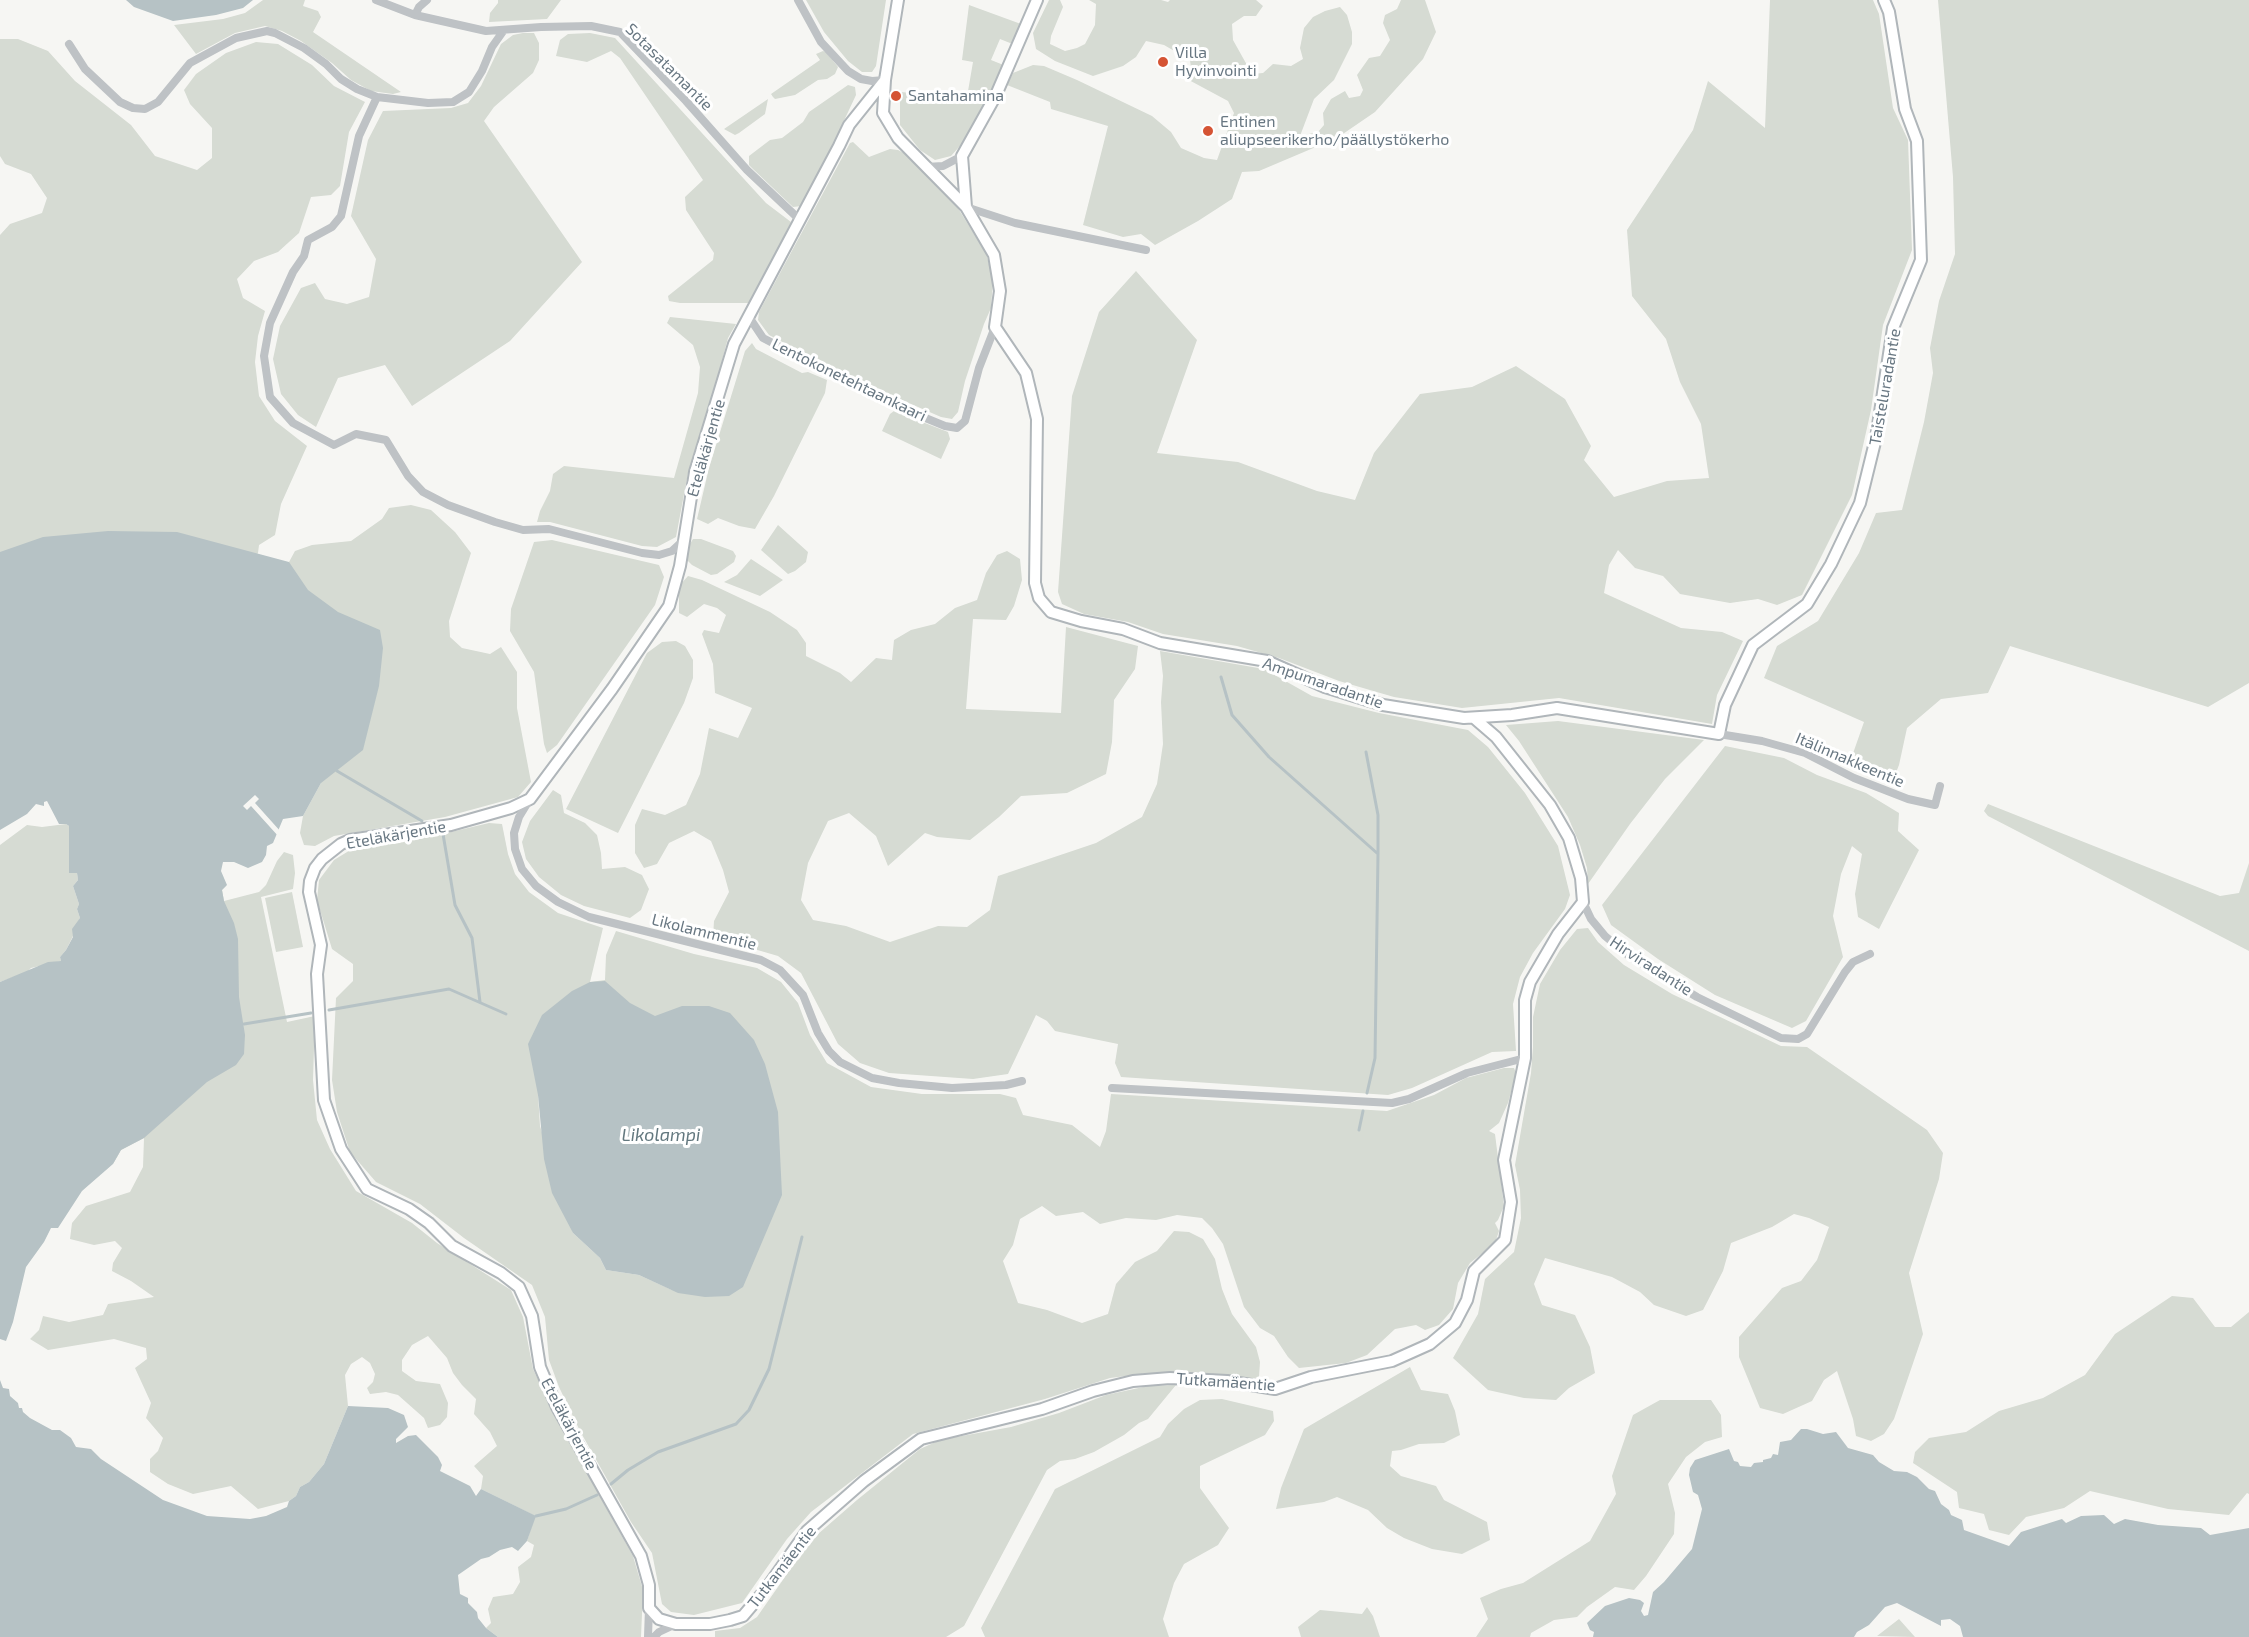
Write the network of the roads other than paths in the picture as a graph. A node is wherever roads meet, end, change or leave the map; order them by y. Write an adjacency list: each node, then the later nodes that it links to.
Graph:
1 (376, 0): 7 (street, Sotasatamantie)
2 (427, 0): 7 (street)
3 (798, 0): 10 (street)
4 (898, 0): 10 (street, Lentokonetehtaankaari)
5 (1037, 0): 12 (street)
6 (1884, 0): 21 (street, Taisteluradantie)
7 (415, 15): 8 (street, Sotasatamantie)
8 (504, 30): 11 (street); 15 (street, Sotasatamantie)
9 (69, 44): 11 (street)
10 (885, 80): 13 (street, Lentokonetehtaankaari); 15 (street, Eteläkärjentie)
11 (377, 97): 19 (street)
12 (962, 156): 13 (street); 14 (street)
13 (926, 167): 14 (street, Lentokonetehtaankaari)
14 (966, 207): 16 (street); 18 (street, Lentokonetehtaankaari)
15 (800, 220): 17 (street, Eteläkärjentie)
16 (1146, 250)
17 (750, 317): 18 (street, Lentokonetehtaankaari); 19 (street, Eteläkärjentie)
18 (995, 327): 20 (street, Ampumaradantie)
19 (684, 540): 23 (street, Eteläkärjentie)
20 (1474, 718): 21 (street, Ampumaradantie); 24 (street, Hirviradantie)
21 (1719, 734): 22 (street, Itälinnakkeentie)
22 (1940, 786)
23 (530, 799): 27 (street, Likolammentie); 29 (street, Eteläkärjentie)
24 (1584, 902): 25 (street, Hirviradantie); 26 (street, Tutkamäentie)
25 (1870, 954)
26 (1525, 1058): 28 (street); 30 (street, Tutkamäentie)
27 (1022, 1082)
28 (1112, 1089)
29 (649, 1608): 30 (street, Tutkamäentie); 31 (street, Eteläkärjentie)
30 (676, 1624): 32 (street)
31 (648, 1637)
32 (654, 1637)

